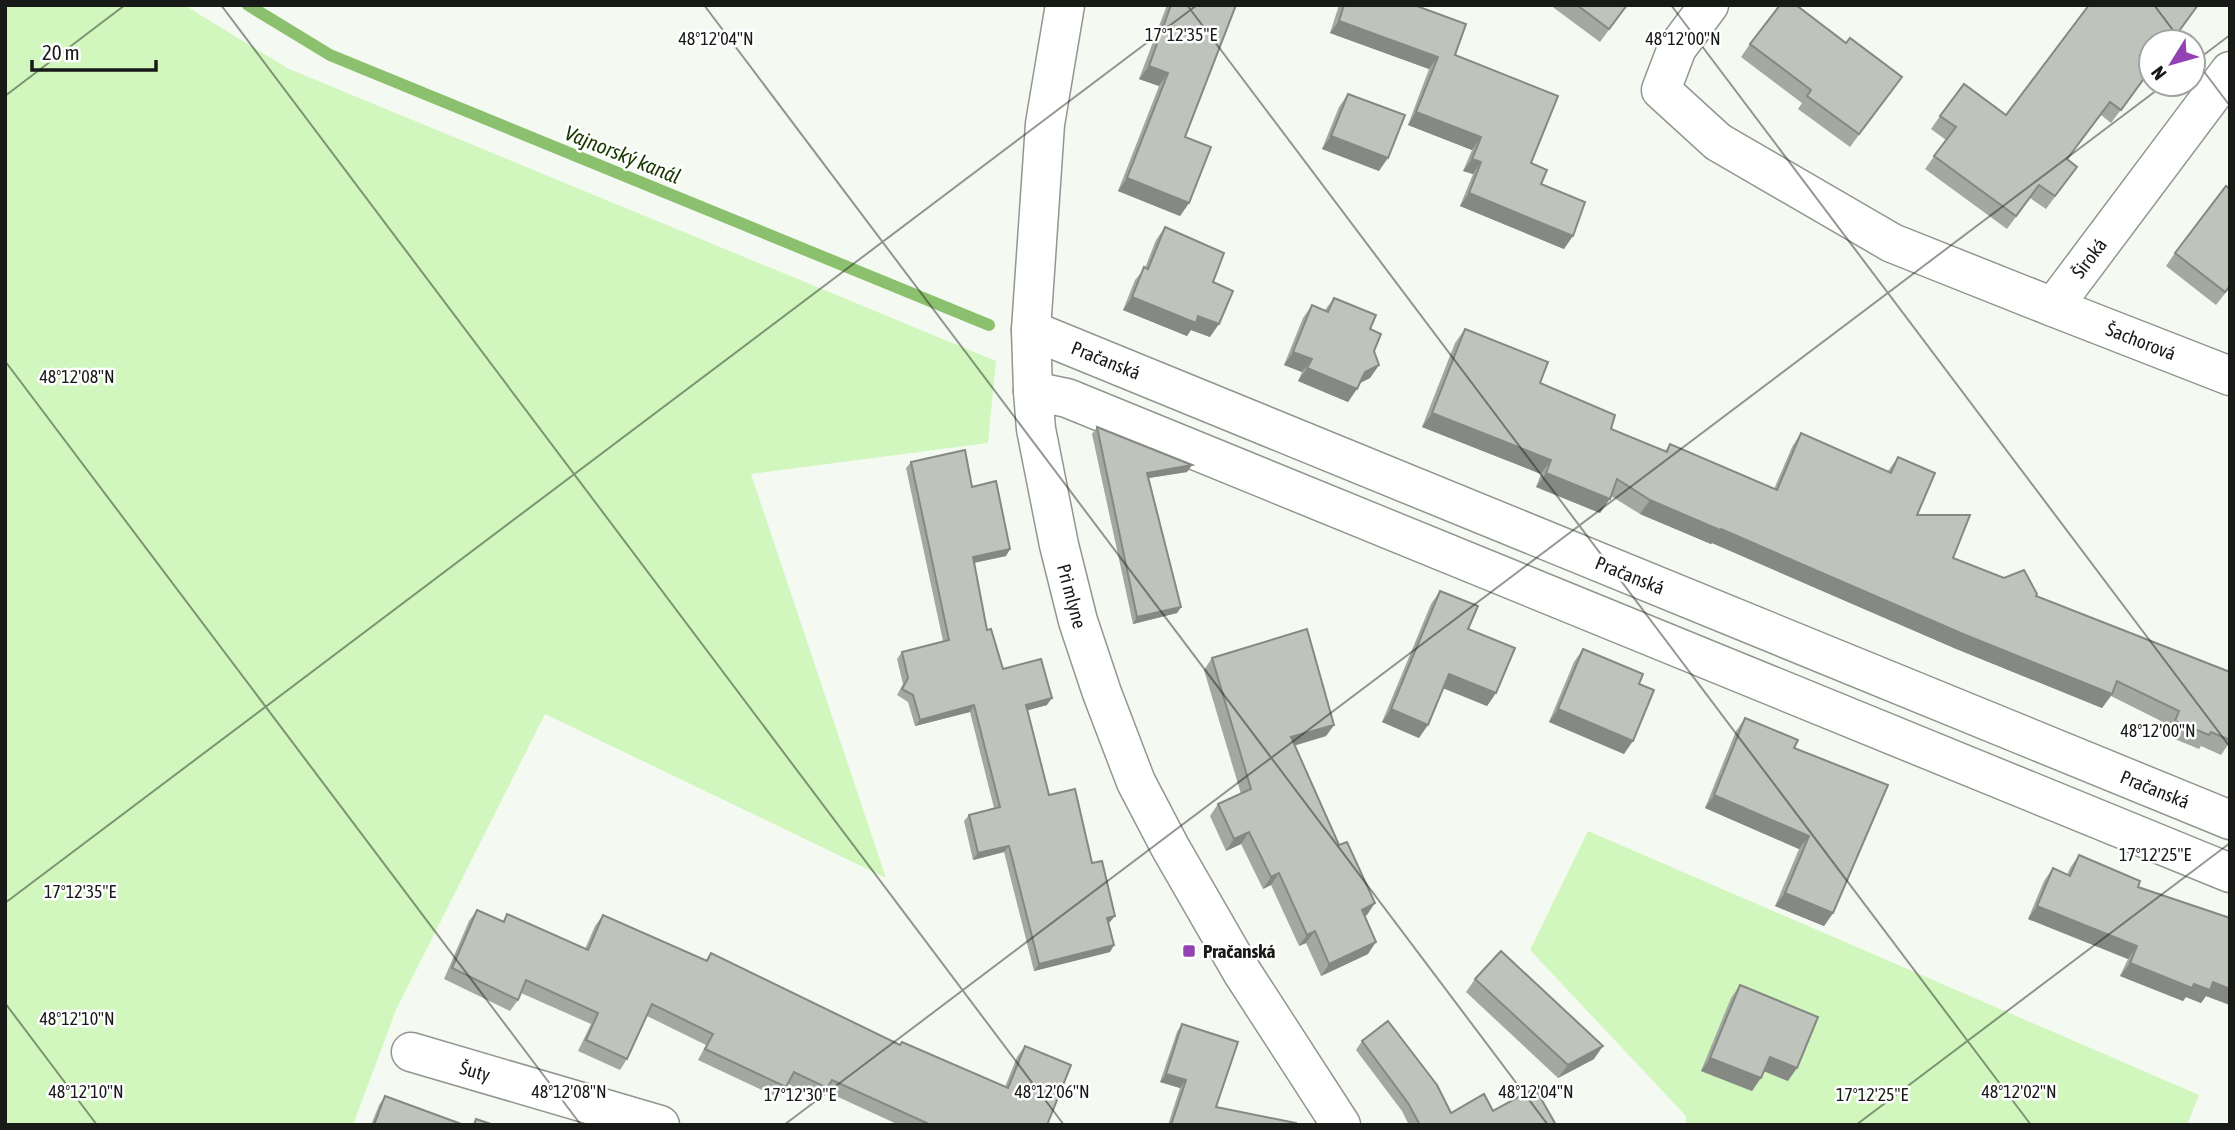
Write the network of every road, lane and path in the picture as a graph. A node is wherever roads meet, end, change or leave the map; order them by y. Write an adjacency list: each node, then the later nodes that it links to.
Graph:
1 (1065, 5): 5 (street, Pri mlyne)
2 (1709, 5): 4 (street)
3 (2230, 71): 4 (street, Široká)
4 (2053, 307): 6 (street, Šachorová)
5 (1031, 330): 7 (street, Pri mlyne); 8 (street, Pračanská)
6 (2230, 376)
7 (1033, 391): 9 (street); 12 (street, Pri mlyne)
8 (2230, 820)
9 (2230, 873)
10 (411, 1052): 11 (street, Šuty)
11 (660, 1125)
12 (1342, 1125)

